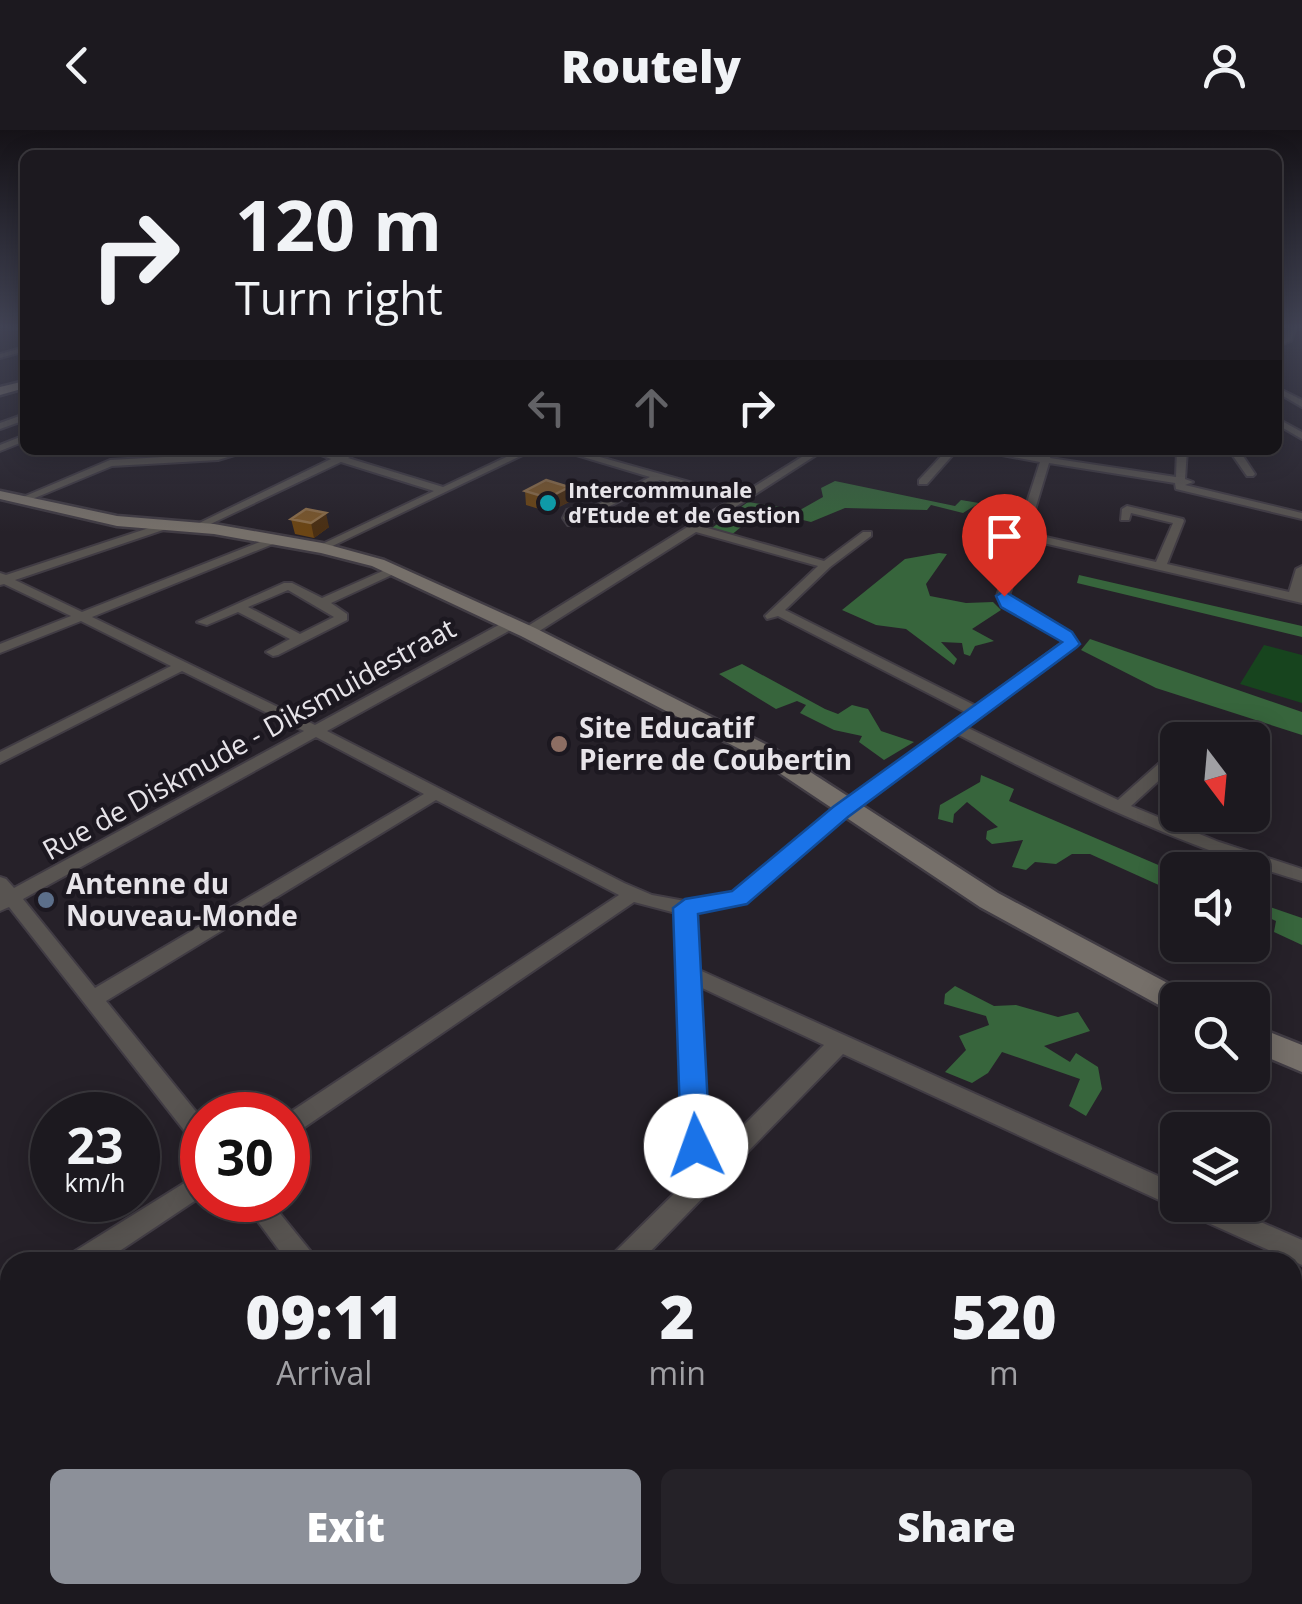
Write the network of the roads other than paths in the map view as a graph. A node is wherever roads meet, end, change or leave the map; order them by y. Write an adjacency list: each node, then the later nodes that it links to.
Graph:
1 (223, 455): 20 (street)
2 (305, 455): 14 (street)
3 (329, 455): 13 (street)
4 (346, 455): 13 (street)
5 (517, 455): 19 (street)
6 (581, 455): 16 (street)
7 (812, 455): 21 (street, Rue de Diskmude - Diksmuidestraat)
8 (948, 455): 17 (street)
9 (1047, 455): 18 (street); 29 (street)
10 (1183, 455): 18 (street)
11 (1189, 455): 18 (street)
12 (1237, 455): 15 (street)
13 (339, 458): 14 (street); 19 (street)
14 (313, 471): 26 (street)
15 (1250, 474)
16 (658, 477): 21 (street); 22 (street)
17 (910, 479)
18 (1186, 484): 23 (street)
19 (443, 490): 31 (street)
20 (15, 496): 25 (street)
21 (742, 500): 27 (street, Rue de Diskmude - Diksmuidestraat)
22 (583, 516)
23 (1302, 516)
24 (1125, 518): 33 (street)
25 (165, 526): 26 (street); 36 (street)
26 (194, 528): 30 (street)
27 (699, 530): 32 (street); 42 (street, Rue de Diskmude - Diksmuidestraat)
28 (867, 534): 32 (street)
29 (1024, 535): 33 (street); 47 (street)
30 (274, 540): 31 (street); 40 (street)
31 (322, 548): 35 (street)
32 (826, 566): 47 (street)
33 (1161, 566): 37 (street)
34 (1302, 569): 37 (street)
35 (394, 570): 38 (street); 42 (street)
36 (1, 579): 40 (street)
37 (1298, 598)
38 (322, 603): 39 (street); 43 (street)
39 (238, 607): 41 (street); 43 (street)
40 (86, 618): 44 (street); 46 (street)
41 (202, 622)
42 (519, 628): 49 (street, Rue de Diskmude - Diksmuidestraat); 53 (street)
43 (300, 639): 45 (street)
44 (0, 650)
45 (274, 652)
46 (181, 666): 49 (street); 50 (street)
47 (975, 711): 48 (street)
48 (955, 726): 53 (street); 54 (street)
49 (316, 732): 52 (street); 57 (street, Rue de Diskmude - Diksmuidestraat)
50 (0, 758)
51 (1160, 770): 54 (street)
52 (433, 795): 56 (street); 61 (street)
53 (850, 805): 58 (street); 60 (street)
54 (1121, 806): 55 (street)
55 (1302, 876)
56 (633, 894): 58 (street); 66 (street)
57 (4, 895): 61 (street)
58 (685, 908): 59 (street)
59 (688, 973): 62 (street); 67 (street)
60 (1160, 992)
61 (92, 1000): 65 (street)
62 (838, 1044): 67 (street); 68 (street)
63 (1270, 1045): 64 (street)
64 (1302, 1060)
65 (180, 1109)
66 (310, 1111)
67 (697, 1185): 74 (street)
68 (1160, 1189)
69 (180, 1197): 72 (street)
70 (271, 1222): 73 (street)
71 (1233, 1222): 75 (street)
72 (95, 1252)
73 (295, 1252)
74 (633, 1252)
75 (1300, 1252)

